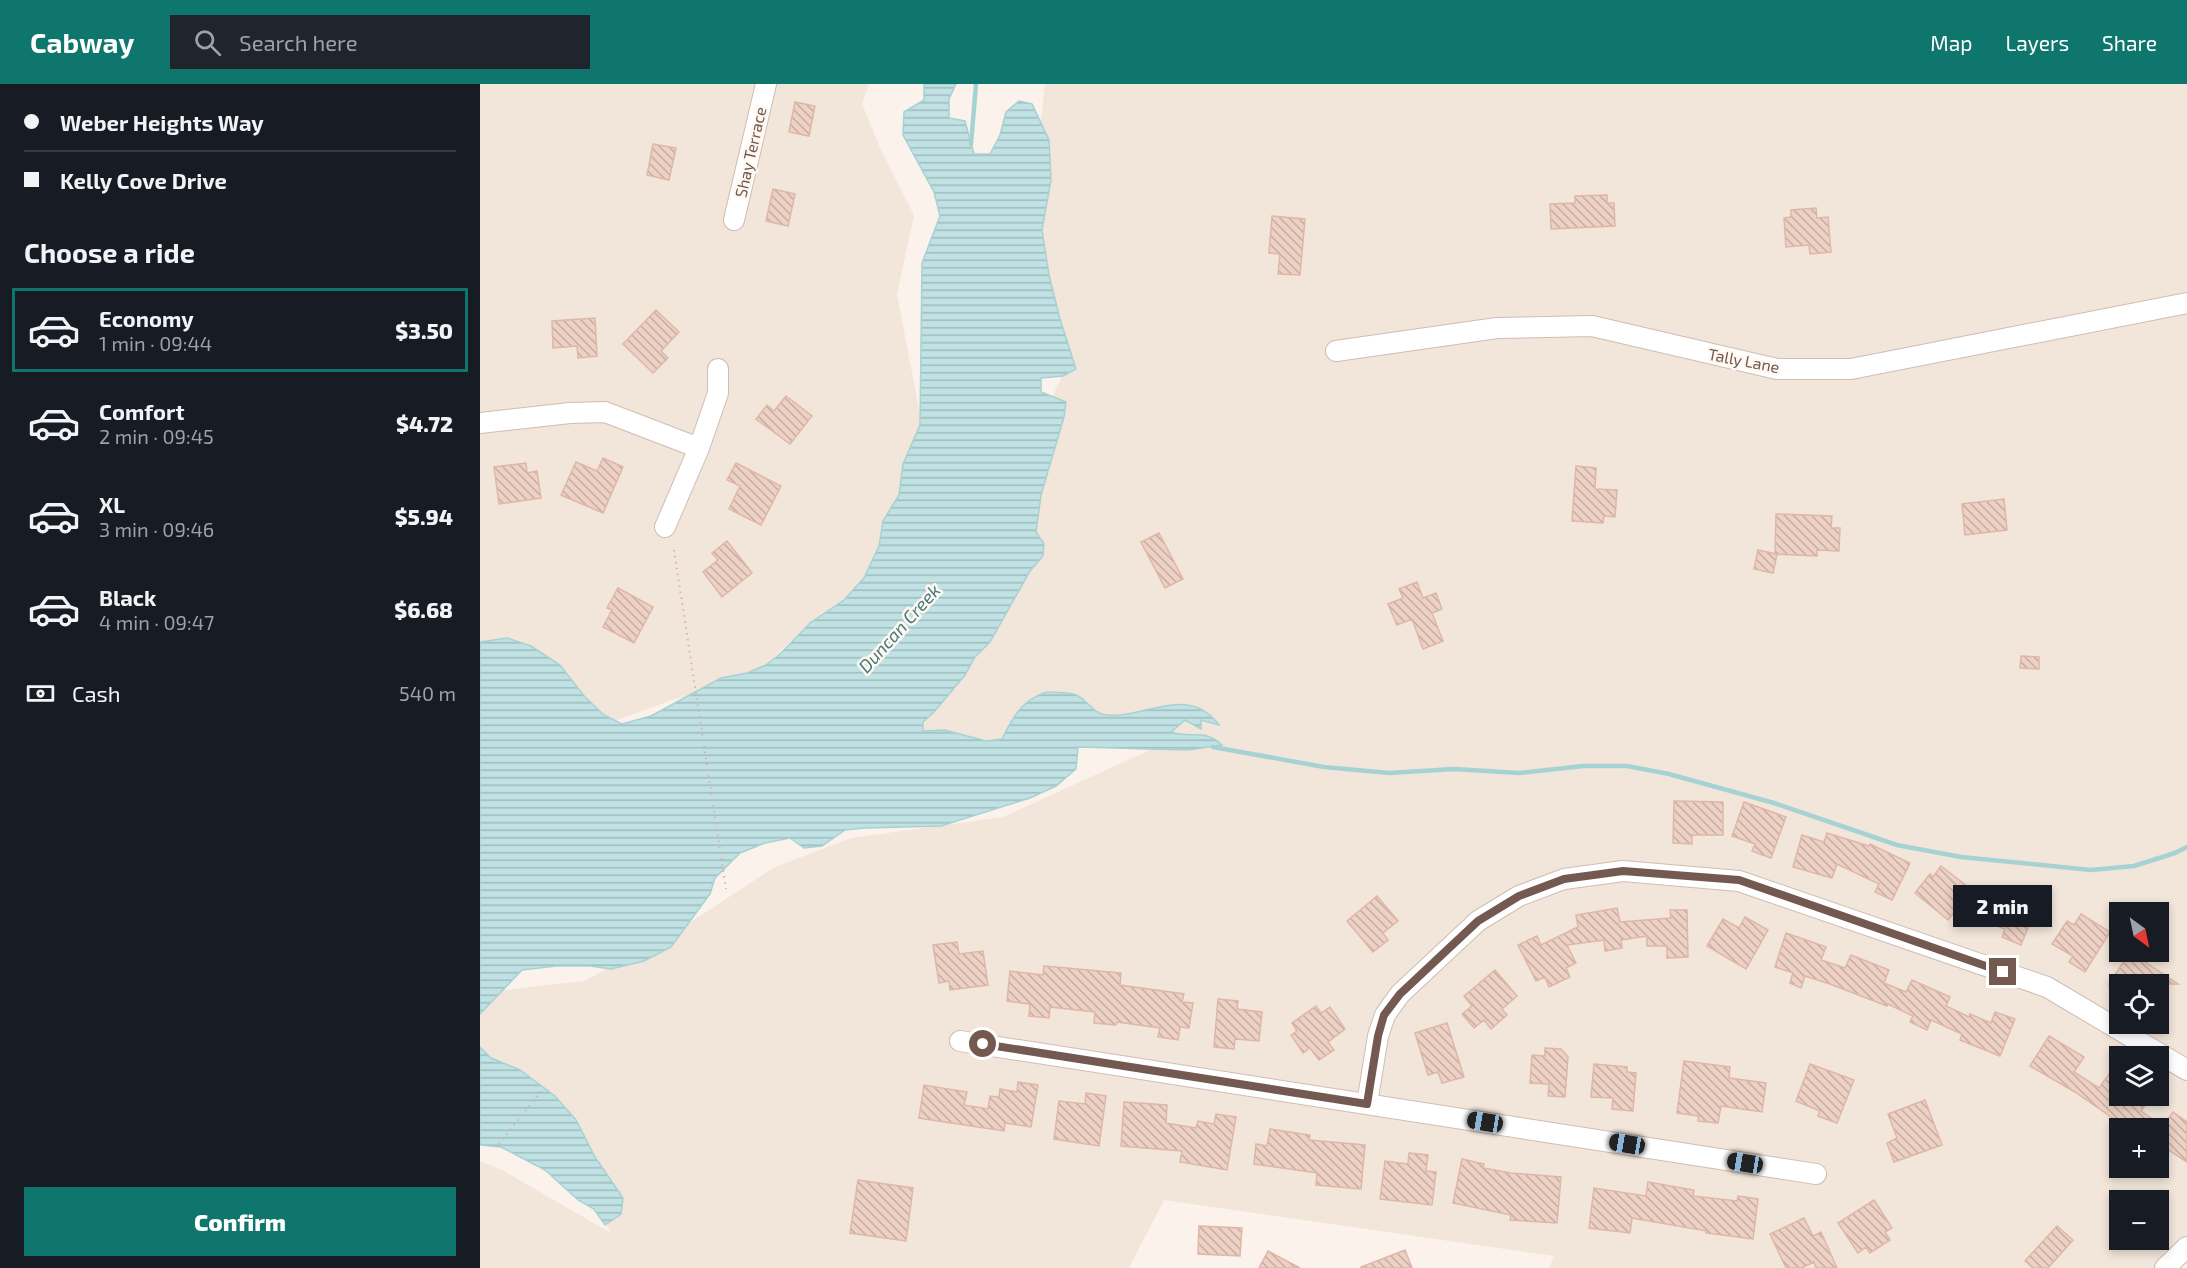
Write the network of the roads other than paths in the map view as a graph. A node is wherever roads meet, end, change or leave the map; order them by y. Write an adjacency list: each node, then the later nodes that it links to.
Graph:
1 (766, 84): 2 (street, Shay Terrace)
2 (734, 220)
3 (2187, 303): 4 (street, Tally Lane)
4 (1336, 351)
5 (718, 369): 7 (street)
6 (480, 423): 7 (street)
7 (699, 448): 8 (street)
8 (665, 527)
9 (960, 1041): 11 (street)
10 (2187, 1070): 11 (street)
11 (1367, 1104): 12 (street)
12 (1816, 1174)
13 (2187, 1247): 14 (street)
14 (2165, 1268)

